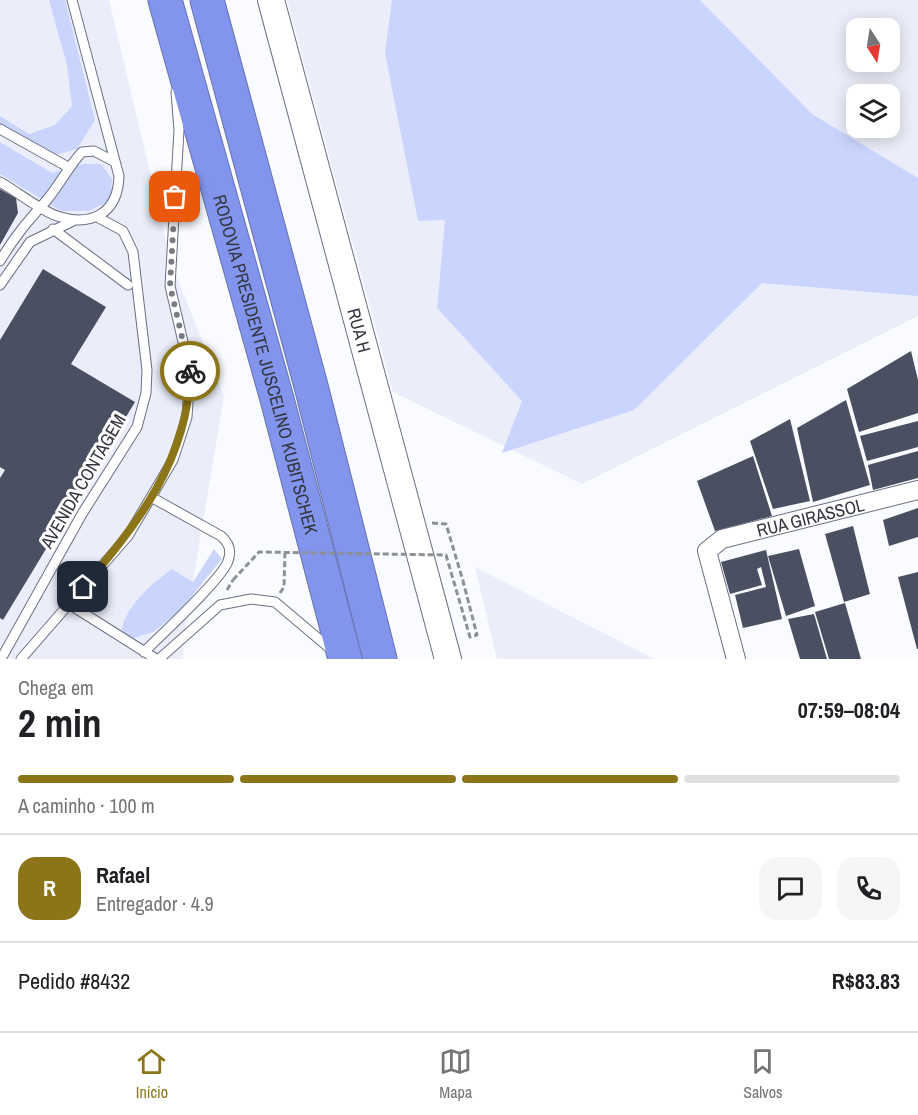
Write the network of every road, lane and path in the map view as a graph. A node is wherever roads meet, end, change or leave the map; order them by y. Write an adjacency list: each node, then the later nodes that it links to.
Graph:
1 (72, 0): 8 (lane)
2 (207, 0): 30 (highway, RODOVIA PRESIDENTE JUSCELINO KUBITSCHEK)
3 (271, 0): 20 (main road, RUA H)
4 (167, 8): 5 (lane); 29 (highway, RODOVIA PRESIDENTE JUSCELINO KUBITSCHEK)
5 (174, 73)
6 (175, 84): 19 (lane)
7 (0, 129): 9 (lane)
8 (115, 162): 9 (lane); 12 (lane)
9 (68, 167): 11 (lane)
10 (0, 182): 11 (lane)
11 (41, 206): 13 (lane); 15 (lane)
12 (97, 218): 13 (lane); 26 (lane, AVENIDA CONTAGEM)
13 (75, 220): 14 (lane)
14 (53, 229): 16 (lane); 17 (lane)
15 (0, 261)
16 (0, 285)
17 (128, 285)
18 (918, 490): 32 (street, RUA GIRASSOL)
19 (151, 497): 24 (lane); 25 (lane)
20 (412, 522): 21 (path, bridge); 31 (main road, RUA H)
21 (285, 552): 22 (path, bridge); 23 (path)
22 (232, 580)
23 (284, 587)
24 (69, 604): 25 (lane); 27 (lane)
25 (144, 652): 28 (lane)
26 (1, 659)
27 (21, 659)
28 (157, 659): 29 (lane)
29 (343, 659)
30 (380, 659)
31 (448, 659)
32 (736, 659)

